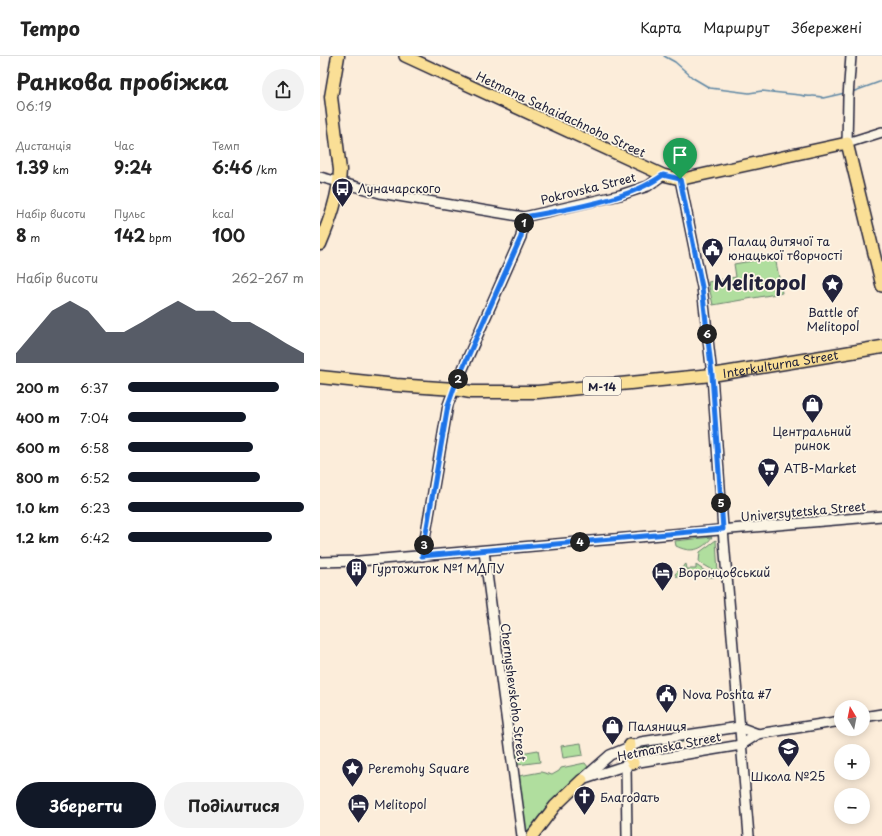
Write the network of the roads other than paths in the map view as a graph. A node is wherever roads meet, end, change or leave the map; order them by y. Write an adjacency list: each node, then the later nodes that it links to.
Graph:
1 (338, 56): 9 (highway)
2 (405, 56): 6 (main road, Hetmana Sahaidachnoho Street)
3 (851, 56): 5 (street)
4 (882, 132): 5 (street)
5 (847, 143): 8 (main road); 12 (main road)
6 (663, 175): 8 (main road); 10 (street, Pokrovska Street)
7 (320, 178): 9 (street, Pokrovska Street)
8 (680, 179): 14 (street)
9 (340, 182): 10 (street, Pokrovska Street); 11 (highway)
10 (524, 217): 16 (street)
11 (320, 244)
12 (882, 286)
13 (882, 347): 14 (highway, Interkulturna Street / М-14)
14 (712, 375): 16 (highway, Interkulturna Street / М-14); 18 (street)
15 (320, 377): 16 (highway, Interkulturna Street / М-14)
16 (454, 388): 20 (street)
17 (882, 516): 18 (street, Universytetska Street)
18 (723, 529): 19 (street, Universytetska Street); 25 (street)
19 (484, 551): 20 (street, Universytetska Street); 31 (street, Chernyshevskoho Street)
20 (422, 556): 21 (street, Universytetska Street)
21 (320, 562)
22 (882, 714): 23 (street)
23 (870, 716)
24 (834, 722): 26 (street, Hetmanska Street)
25 (739, 727): 26 (street, Hetmanska Street); 27 (street, Hetmanska Street); 28 (street)
26 (758, 734): 28 (street, Hetmanska Street)
27 (630, 745): 29 (main road); 30 (street, Hetmanska Street)
28 (741, 745): 29 (street, Hetmanska Street); 34 (street)
29 (629, 764): 30 (street, Hetmanska Street); 33 (street)
30 (582, 780): 32 (main road)
31 (522, 836)
32 (532, 836)
33 (627, 836)
34 (749, 836)

